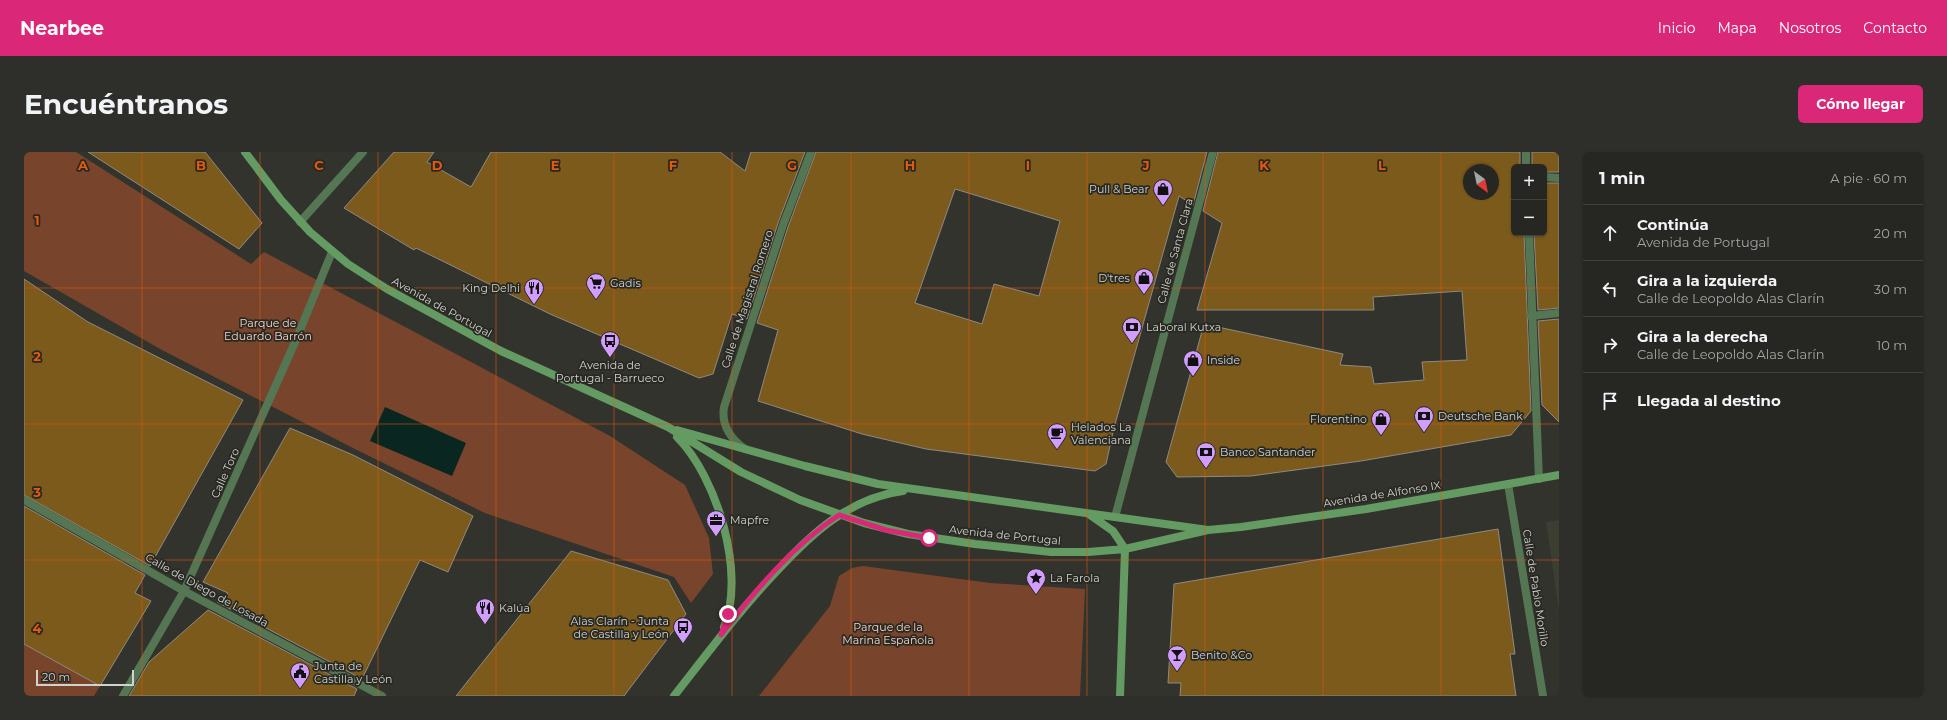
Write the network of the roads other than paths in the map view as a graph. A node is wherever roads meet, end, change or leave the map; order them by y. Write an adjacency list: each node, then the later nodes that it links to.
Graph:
1 (245, 152): 9 (main road, Avenida de Portugal)
2 (363, 152): 9 (street)
3 (811, 152): 15 (street, Calle de Magistral Romero)
4 (1212, 152): 23 (street, Calle de Santa Clara)
5 (1526, 152): 6 (street)
6 (1526, 164)
7 (1547, 177): 8 (street)
8 (1559, 178)
9 (300, 222): 11 (main road, Avenida de Portugal)
10 (1529, 236): 13 (street)
11 (332, 252): 14 (main road, Avenida de Portugal); 26 (street, Calle Toro)
12 (1559, 313): 13 (street)
13 (1531, 316): 17 (street)
14 (668, 428): 15 (main road, Avenida de Portugal); 22 (main road, Avenida de Portugal); 27 (main road)
15 (745, 449): 19 (main road, Avenida de Portugal)
16 (1559, 475): 17 (main road, Avenida de Alfonso IX)
17 (1539, 479): 18 (main road, Avenida de Alfonso IX)
18 (1508, 484): 24 (main road, Avenida de Alfonso IX); 32 (street, Calle de Pablo Morillo)
19 (912, 490): 21 (main road, Avenida de Portugal); 22 (main road)
20 (24, 500): 26 (street, Calle de Diego de Losada)
21 (1086, 513): 23 (main road, Avenida de Alfonso IX); 25 (main road)
22 (839, 515): 25 (main road, Avenida de Portugal); 27 (main road)
23 (1116, 517): 24 (main road, Avenida de Alfonso IX)
24 (1208, 530): 25 (main road, Avenida de Alfonso IX)
25 (1125, 549): 31 (main road)
26 (184, 591): 28 (street, Calle Toro); 29 (street, Calle de Diego de Losada)
27 (721, 635): 30 (main road)
28 (123, 696)
29 (382, 696)
30 (674, 696)
31 (1120, 696)
32 (1543, 696)

